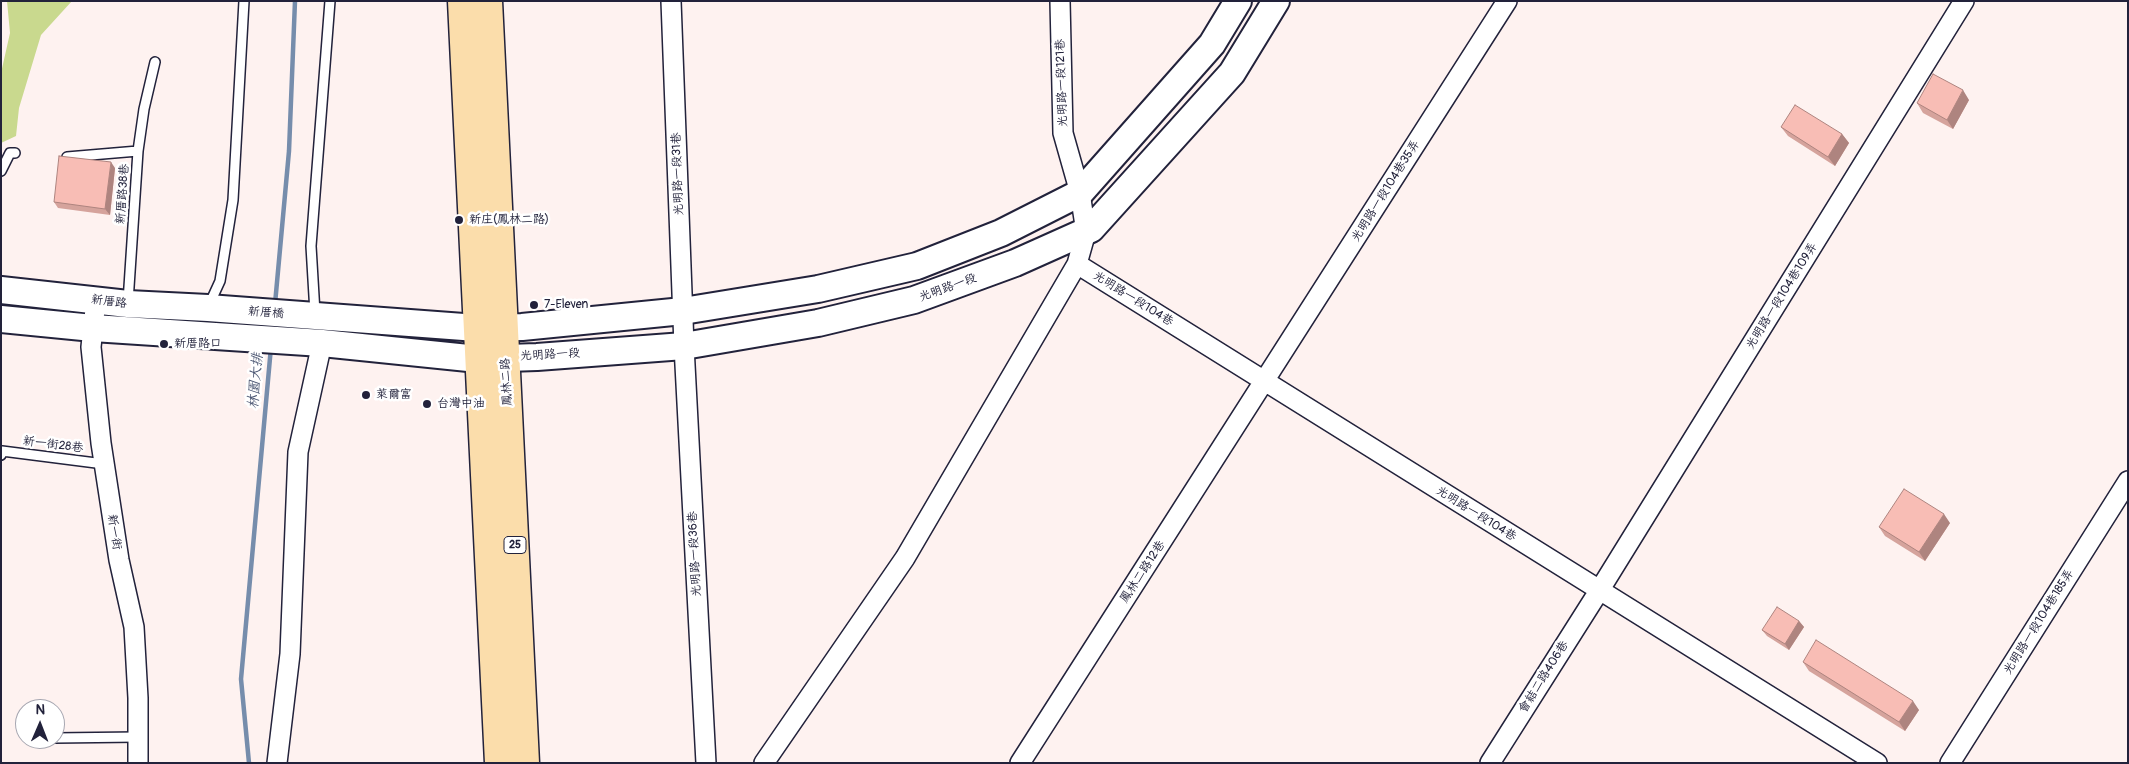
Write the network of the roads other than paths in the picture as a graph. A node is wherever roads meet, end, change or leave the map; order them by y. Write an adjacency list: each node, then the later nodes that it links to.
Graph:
1 (244, 1): 21 (lane)
2 (330, 1): 23 (lane)
3 (462, 1): 27 (main road, 25)
4 (488, 1): 28 (main road, 鳳林二路 / 25)
5 (671, 1): 22 (street, 光明路一段31巷)
6 (1060, 1): 16 (street, 光明路一段121巷)
7 (1238, 1): 16 (street)
8 (1276, 1): 17 (street, 光明路一段)
9 (1507, 1): 33 (street, 光明路一段104巷35弄)
10 (1964, 1): 37 (street, 光明路一段104巷109弄)
11 (155, 62): 12 (lane, 新厝路38巷)
12 (138, 151): 14 (lane); 24 (lane, 新厝路38巷)
13 (15, 153): 15 (lane)
14 (67, 157)
15 (1, 170)
16 (1080, 193): 17 (street, 光明路一段121巷); 22 (street)
17 (1086, 232): 18 (street); 30 (street, 光明路一段)
18 (1077, 264): 33 (street, 光明路一段104巷); 45 (street)
19 (1, 290): 20 (street, 新厝路)
20 (96, 300): 24 (street, 新厝路); 26 (street, 新一街)
21 (212, 308): 23 (street, 新厝橋); 24 (street, 新厝路)
22 (683, 312): 28 (street); 30 (street, 光明路一段31巷)
23 (316, 316): 27 (street)
24 (129, 317): 26 (street, 新厝路); 29 (street, 新厝路)
25 (1, 319): 26 (street, 新厝路)
26 (93, 328): 35 (street, 新一街)
27 (477, 328): 28 (street); 31 (main road, 25)
28 (505, 328): 32 (main road, 鳳林二路 / 25)
29 (318, 343): 31 (street); 41 (street)
30 (684, 346): 32 (street, 光明路一段); 44 (street, 光明路一段36巷)
31 (478, 358): 32 (street); 42 (main road, 25)
32 (505, 358): 43 (main road, 鳳林二路 / 25)
33 (1265, 382): 37 (street, 光明路一段104巷); 46 (street, 鳳林二路12巷)
34 (1, 455): 35 (lane, 新一街28巷)
35 (104, 464): 38 (street, 新一街)
36 (2128, 481): 49 (street, 光明路一段104巷185弄)
37 (1599, 590): 47 (street, 會結二路406巷); 48 (street, 光明路一段104巷)
38 (138, 737): 39 (lane); 40 (street, 新一街)
39 (65, 738)
40 (138, 763)
41 (277, 763)
42 (499, 763)
43 (525, 763)
44 (706, 763)
45 (764, 763)
46 (1020, 763)
47 (1490, 763)
48 (1877, 763)
49 (1950, 763)

